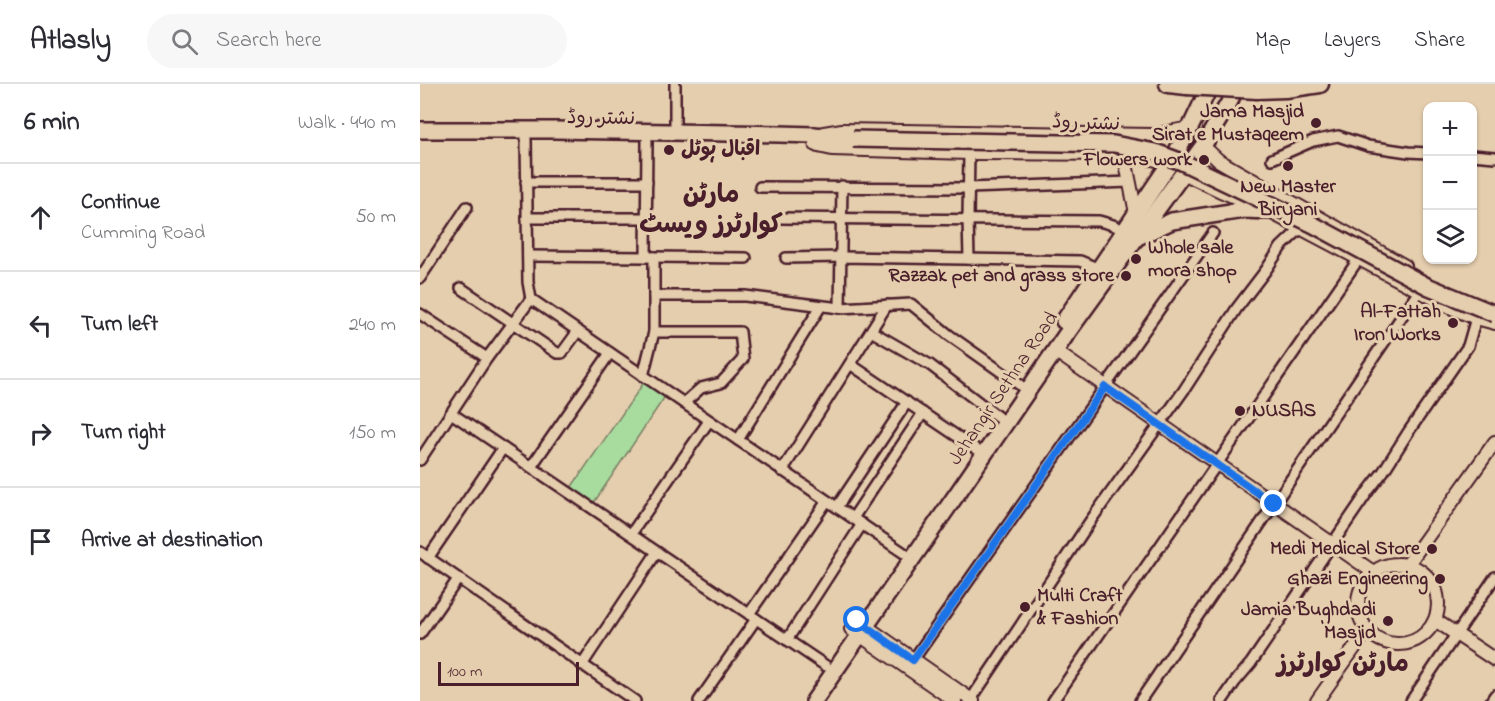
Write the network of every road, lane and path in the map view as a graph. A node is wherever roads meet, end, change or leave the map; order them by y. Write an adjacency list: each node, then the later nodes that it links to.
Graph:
1 (675, 84): 8 (street)
2 (1168, 84): 4 (highway, bridge)
3 (1237, 84): 13 (main road, Jehangir Sethna Road, bridge)
4 (1320, 84)
5 (1208, 89): 6 (main road, Jehangir Sethna Road)
6 (1190, 128): 12 (street, نشتر روڈ); 20 (main road, Jehangir Sethna Road)
7 (420, 130): 8 (main road, نشتر روڈ)
8 (675, 132): 12 (main road, نشتر روڈ)
9 (420, 139): 10 (main road, نشتر روڈ)
10 (526, 139): 11 (main road, نشتر روڈ); 23 (street)
11 (647, 141): 12 (main road, نشتر روڈ); 24 (street)
12 (816, 142): 14 (street, نشتر روڈ); 59 (main road, نشتر روڈ, bridge)
13 (1203, 146): 21 (street); 22 (main road, Jehangir Sethna Road)
14 (969, 153): 16 (street, نشتر روڈ); 28 (street)
15 (1423, 153): 19 (street)
16 (1124, 154): 20 (street, نشتر روڈ); 25 (street, نشتر روڈ)
17 (1477, 155): 18 (street)
18 (1495, 157)
19 (1272, 159)
20 (1170, 163): 32 (main road, Jehangir Sethna Road)
21 (1235, 170): 29 (street); 56 (street)
22 (1183, 173): 29 (street); 40 (main road, Jehangir Sethna Road)
23 (526, 182): 24 (street); 33 (street)
24 (646, 182): 34 (street)
25 (1130, 182): 28 (street); 32 (street, نشتر روڈ)
26 (842, 186): 27 (street); 28 (street); 36 (street)
27 (760, 187)
28 (968, 188): 37 (street)
29 (1223, 192): 31 (street)
30 (467, 207): 49 (street)
31 (1268, 211): 38 (street); 40 (main road)
32 (1136, 213): 40 (main road, Jehangir Sethna Road)
33 (527, 218): 34 (street); 41 (street)
34 (646, 218): 42 (street)
35 (779, 218): 36 (street)
36 (842, 218): 37 (street); 43 (street)
37 (968, 219): 40 (street); 46 (street)
38 (1301, 228): 47 (street); 79 (street)
39 (1213, 233): 72 (street)
40 (1131, 234): 48 (main road, Jehangir Sethna Road); 66 (main road, Jehangir Sethna Road)
41 (528, 256): 42 (street); 53 (street)
42 (650, 257): 44 (street); 52 (street)
43 (841, 257): 45 (street); 46 (street); 57 (street)
44 (746, 258)
45 (786, 258)
46 (969, 259): 48 (street)
47 (1358, 260): 51 (street); 85 (street)
48 (1099, 269): 71 (main road, Jehangir Sethna Road)
49 (420, 278)
50 (461, 288): 61 (street)
51 (1419, 291): 60 (street); 89 (street)
52 (654, 296): 55 (street); 65 (street)
53 (531, 299): 61 (street); 63 (street)
54 (887, 305): 57 (street); 64 (street); 71 (street)
55 (821, 306): 57 (street); 80 (street)
56 (1495, 306)
57 (840, 308)
58 (420, 314): 68 (street)
59 (1495, 314)
60 (1476, 318): 62 (street); 94 (street)
61 (513, 323): 63 (street); 68 (street)
62 (1495, 323)
63 (578, 331): 67 (street)
64 (871, 331): 69 (street); 77 (street)
65 (654, 332): 70 (street); 74 (street)
66 (1055, 351): 72 (street); 104 (main road, Jehangir Sethna Road)
67 (610, 353): 70 (street); 86 (street)
68 (487, 358): 75 (street)
69 (850, 364): 73 (street); 87 (street)
70 (643, 376): 74 (street)
71 (1020, 385): 77 (main road, Jehangir Sethna Road)
72 (1105, 387): 79 (street); 109 (street)
73 (907, 402): 76 (street); 90 (street)
74 (684, 404): 78 (street)
75 (451, 413): 82 (street); 84 (street)
76 (923, 413): 83 (street); 91 (street)
77 (998, 417): 83 (main road, Jehangir Sethna Road)
78 (709, 421): 80 (street); 93 (street)
79 (1160, 424): 85 (street); 119 (street)
80 (738, 440): 87 (street)
81 (1495, 442): 98 (street)
82 (503, 448): 86 (street); 97 (street)
83 (976, 449): 96 (main road, Jehangir Sethna Road)
84 (420, 460)
85 (1217, 464): 89 (street); 120 (street)
86 (531, 467): 93 (street)
87 (782, 471): 88 (street)
88 (827, 501): 90 (street); 102 (street)
89 (1274, 504): 94 (street); 121 (street)
90 (837, 507): 91 (street)
91 (853, 518): 92 (street)
92 (862, 524): 96 (street); 108 (street)
93 (631, 534): 95 (street)
94 (1333, 544): 99 (street); 122 (street)
95 (657, 552): 102 (street); 111 (street)
96 (904, 553): 104 (main road, Jehangir Sethna Road)
97 (424, 555): 101 (street)
98 (1408, 564): 99 (street); 103 (street)
99 (1373, 572): 105 (street)
100 (1495, 577): 107 (street)
101 (458, 579): 106 (street); 111 (street)
102 (753, 617): 108 (street); 115 (street)
103 (1435, 620): 105 (street); 107 (street)
104 (858, 628): 109 (street); 112 (main road, Jehangir Sethna Road); 117 (main road, Jehangir Sethna Road); 118 (street)
105 (1367, 630): 123 (street)
106 (420, 634)
107 (1456, 634): 110 (street); 124 (street)
108 (786, 640): 112 (street)
109 (913, 660): 119 (street)
110 (1495, 660)
111 (582, 665): 114 (street)
112 (826, 666): 116 (main road, Jehangir Sethna Road)
113 (1495, 694): 125 (street)
114 (634, 701)
115 (699, 701)
116 (802, 701)
117 (813, 701)
118 (955, 701)
119 (971, 701)
120 (1053, 701)
121 (1140, 701)
122 (1222, 701)
123 (1317, 701)
124 (1411, 701)
125 (1491, 701)

